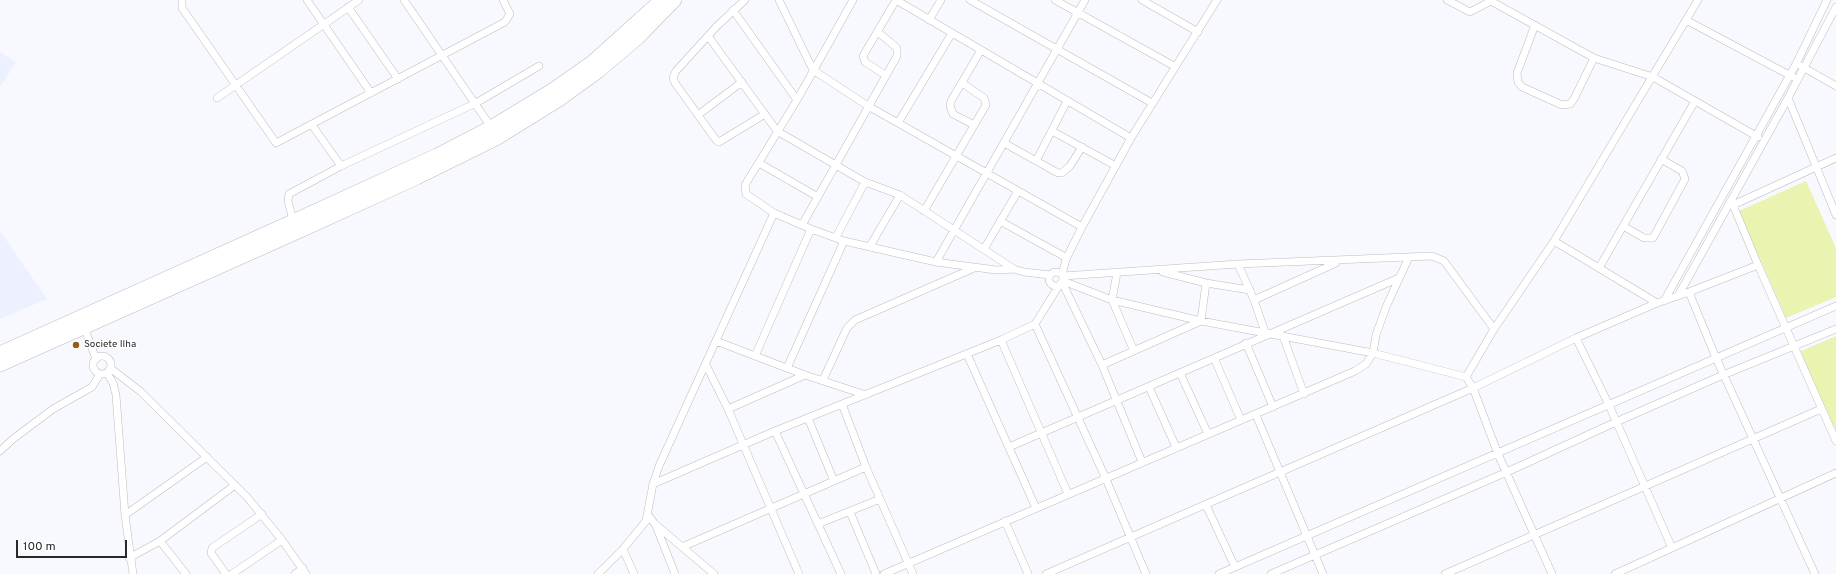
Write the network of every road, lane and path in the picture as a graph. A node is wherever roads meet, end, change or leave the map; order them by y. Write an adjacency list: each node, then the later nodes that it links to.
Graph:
1 (182, 0): 51 (street)
2 (307, 0): 28 (street)
3 (359, 0): 22 (street)
4 (404, 0): 36 (street)
5 (503, 0): 36 (street)
6 (661, 0): 67 (highway)
7 (675, 0): 97 (highway)
8 (745, 0): 24 (street)
9 (780, 0): 42 (street)
10 (853, 0): 42 (street)
11 (896, 0): 26 (street); 30 (street)
12 (941, 0): 26 (street)
13 (970, 0): 34 (street)
14 (1055, 0): 25 (street)
15 (1086, 0): 25 (street)
16 (1142, 0): 31 (street)
17 (1217, 0): 31 (street)
18 (1447, 0): 19 (street)
19 (1490, 0): 29 (street)
20 (1698, 0): 27 (street)
21 (1827, 0): 38 (street)
22 (348, 7): 28 (street); 46 (street)
23 (1836, 7): 41 (street)
24 (733, 10): 33 (street); 56 (street)
25 (1078, 13): 34 (street); 40 (street)
26 (929, 20): 32 (street)
27 (1686, 20): 44 (street); 45 (street)
28 (323, 24): 51 (street); 53 (street)
29 (1535, 25): 37 (street); 37 (street)
30 (878, 32): 43 (street); 43 (street)
31 (1198, 32): 40 (street)
32 (952, 33): 35 (street); 64 (street)
33 (708, 36): 48 (street); 63 (street)
34 (1058, 49): 50 (street); 60 (street)
35 (981, 50): 49 (street); 50 (street)
36 (442, 55): 46 (street); 59 (street)
37 (1594, 58): 45 (street)
38 (1796, 64): 41 (street); 44 (street)
39 (539, 66): 59 (street)
40 (1174, 66): 60 (street)
41 (1804, 68): 47 (street); 52 (street)
42 (813, 70): 56 (street); 61 (street)
43 (885, 75): 61 (street)
44 (1790, 75): 47 (street); 70 (street)
45 (1653, 77): 58 (street); 102 (street)
46 (398, 79): 53 (street)
47 (1798, 80): 55 (street)
48 (742, 82): 62 (street); 63 (street)
49 (962, 83): 66 (street); 66 (street)
50 (1038, 84): 57 (street); 73 (street)
51 (236, 85): 54 (street); 65 (street)
52 (1836, 86)
53 (371, 93): 65 (street)
54 (217, 98)
55 (1788, 98): 72 (street); 83 (street)
56 (797, 100): 68 (street)
57 (1067, 101): 69 (street); 71 (street)
58 (1695, 101): 70 (street); 77 (street)
59 (476, 103): 67 (street); 81 (street)
60 (1152, 103): 71 (street)
61 (868, 106): 64 (street); 80 (street)
62 (765, 114): 63 (street); 68 (street)
63 (698, 115)
64 (898, 123): 75 (street)
65 (312, 125): 81 (street)
66 (974, 125): 75 (street)
67 (491, 127): 97 (highway)
68 (777, 131): 79 (street); 80 (street)
69 (1052, 131): 74 (street); 78 (street)
70 (1755, 136): 72 (street); 89 (street)
71 (1131, 138): 82 (street)
72 (1764, 140): 90 (street)
73 (1004, 143): 78 (street); 84 (street)
74 (1082, 147): 78 (street); 82 (street)
75 (956, 156): 84 (street); 91 (street)
76 (1836, 158): 83 (street)
77 (1662, 159): 96 (street); 96 (street)
78 (1036, 161)
79 (759, 163): 88 (street); 92 (street)
80 (836, 165): 85 (street); 88 (street)
81 (340, 166): 97 (street)
82 (1116, 166): 98 (street)
83 (1816, 167): 90 (street); 93 (street)
84 (987, 173): 86 (street); 100 (street)
85 (865, 182): 87 (street); 101 (street)
86 (1018, 191): 94 (street); 98 (street)
87 (900, 195): 91 (street); 104 (street)
88 (818, 197): 95 (street)
89 (1720, 199): 90 (street); 127 (street)
90 (1731, 204): 111 (street); 123 (street)
91 (924, 211): 100 (street)
92 (774, 213): 95 (street); 139 (street)
93 (1836, 215)
94 (1000, 221): 105 (street); 107 (street)
95 (802, 225): 99 (street)
96 (1623, 226): 113 (street)
97 (296, 227): 131 (highway); 143 (highway)
98 (1082, 227): 107 (street)
99 (811, 229): 101 (street); 146 (street)
100 (955, 230): 105 (street); 109 (street)
101 (836, 238): 103 (street)
102 (1554, 240): 113 (street); 133 (street)
103 (844, 241): 104 (street); 153 (street)
104 (870, 246): 109 (street)
105 (984, 249): 114 (street)
106 (1409, 257): 108 (street); 118 (street); 133 (street)
107 (1066, 259): 117 (street); 119 (street)
108 (1339, 261): 110 (street); 125 (street)
109 (936, 262): 112 (street)
110 (1238, 264): 115 (street); 121 (street)
111 (1758, 265): 122 (street); 132 (street)
112 (974, 268): 114 (street); 159 (street)
113 (1599, 268): 127 (street)
114 (1014, 269): 117 (street)
115 (1157, 270): 116 (street); 120 (street)
116 (1116, 273): 119 (street); 124 (street)
117 (1051, 278): 119 (street); 119 (street); 126 (street)
118 (1399, 278): 135 (street); 145 (street)
119 (1062, 280): 124 (street); 126 (street); 152 (street)
120 (1206, 283): 121 (street); 129 (street)
121 (1250, 290): 125 (street)
122 (1689, 292): 123 (street); 149 (street)
123 (1678, 296): 127 (street)
124 (1112, 300): 129 (street); 142 (street)
125 (1254, 300): 135 (street)
126 (1050, 301): 130 (street)
127 (1661, 302): 137 (street)
128 (1836, 306): 132 (street)
129 (1201, 321): 135 (street); 142 (street)
130 (1035, 324): 138 (street); 171 (street)
131 (84, 327): 147 (street); 150 (highway)
132 (1787, 328): 141 (street); 149 (street)
133 (1494, 329): 158 (street)
134 (1836, 330): 141 (street)
135 (1269, 332): 136 (street); 140 (street)
136 (1283, 336): 145 (street); 162 (street)
137 (1576, 338): 161 (street); 166 (street)
138 (1001, 340): 144 (street); 176 (street)
139 (716, 341): 146 (street); 151 (street)
140 (1246, 343): 148 (street); 167 (street)
141 (1794, 346): 157 (street); 169 (street)
142 (1134, 351): 152 (street)
143 (0, 353)
144 (967, 354): 163 (street); 181 (street)
145 (1373, 354): 158 (street); 162 (street)
146 (755, 356): 153 (street)
147 (96, 358): 154 (street); 154 (street)
148 (1214, 358): 155 (street); 173 (street)
149 (1716, 358): 157 (street); 166 (street)
150 (0, 364)
151 (706, 364): 168 (street); 193 (street)
152 (1102, 365): 164 (street)
153 (787, 368): 156 (street)
154 (106, 372): 183 (street); 185 (street); 205 (street)
155 (1180, 373): 160 (street); 177 (street)
156 (805, 375): 159 (street); 168 (street)
157 (1724, 375): 174 (street); 178 (street)
158 (1466, 377): 161 (street)
159 (823, 380): 163 (street)
160 (1148, 387): 164 (street); 182 (street)
161 (1473, 388): 184 (street); 188 (street)
162 (1304, 394): 167 (street)
163 (866, 395): 165 (street)
164 (1116, 400): 171 (street); 186 (street)
165 (842, 404): 172 (street); 187 (street)
166 (1609, 405): 174 (street); 184 (street)
167 (1273, 407): 170 (street)
168 (728, 409): 180 (street)
169 (1821, 409): 178 (street); 179 (street)
170 (1256, 414): 173 (street); 188 (street)
171 (1078, 417): 176 (street); 191 (street)
172 (808, 418): 175 (street); 192 (street)
173 (1241, 420): 177 (street)
174 (1616, 422): 189 (street); 195 (street)
175 (775, 431): 180 (street); 196 (street)
176 (1043, 432): 181 (street); 197 (street)
177 (1208, 434): 182 (street)
178 (1753, 440): 195 (street); 198 (street)
179 (1836, 441)
180 (744, 445): 193 (street); 201 (street)
181 (1008, 447): 202 (street)
182 (1176, 447): 186 (street)
183 (0, 451)
184 (1498, 454): 189 (street); 210 (street)
185 (207, 457): 194 (street); 205 (street)
186 (1142, 462): 191 (street)
187 (866, 467): 192 (street); 199 (street)
188 (1279, 472): 200 (street); 210 (street)
189 (1507, 472): 211 (street); 218 (street)
190 (1836, 474): 198 (street)
191 (1106, 479): 197 (street); 212 (street)
192 (834, 481): 196 (street)
193 (653, 484): 206 (street)
194 (235, 485): 204 (street); 214 (street)
195 (1645, 486): 211 (street); 216 (street)
196 (804, 493): 201 (street); 209 (street)
197 (1068, 494): 202 (street)
198 (1781, 498): 216 (street); 247 (street)
199 (880, 499): 203 (street); 220 (street)
200 (1206, 505): 212 (street); 221 (street)
201 (770, 508): 215 (street); 233 (street)
202 (1036, 508): 207 (street)
203 (850, 512): 209 (street); 235 (street)
204 (262, 514): 213 (street); 226 (street)
205 (125, 515): 219 (street)
206 (648, 516): 208 (street); 217 (street)
207 (1005, 521): 220 (street); 238 (street)
208 (655, 524): 215 (street); 231 (street)
209 (818, 524): 234 (street)
210 (1306, 536): 218 (street); 221 (street)
211 (1534, 536): 244 (street); 245 (street)
212 (1132, 538): 223 (street); 240 (street)
213 (282, 540): 222 (street); 227 (street)
214 (160, 541): 219 (street); 225 (street)
215 (682, 547): 232 (street)
216 (1672, 548): 246 (street)
217 (623, 549): 229 (street); 230 (street)
218 (1314, 555): 242 (street); 243 (street)
219 (129, 558): 224 (street)
220 (909, 564): 236 (street); 237 (street)
221 (1235, 567): 241 (street)
222 (305, 571): 228 (street)
223 (1058, 572): 239 (street)
224 (133, 574)
225 (186, 574)
226 (226, 574)
227 (232, 574)
228 (295, 574)
229 (598, 574)
230 (634, 574)
231 (675, 574)
232 (714, 574)
233 (799, 574)
234 (841, 574)
235 (876, 574)
236 (884, 574)
237 (914, 574)
238 (1028, 574)
239 (1046, 574)
240 (1146, 574)
241 (1219, 574)
242 (1271, 574)
243 (1323, 574)
244 (1445, 574)
245 (1552, 574)
246 (1615, 574)
247 (1815, 574)

